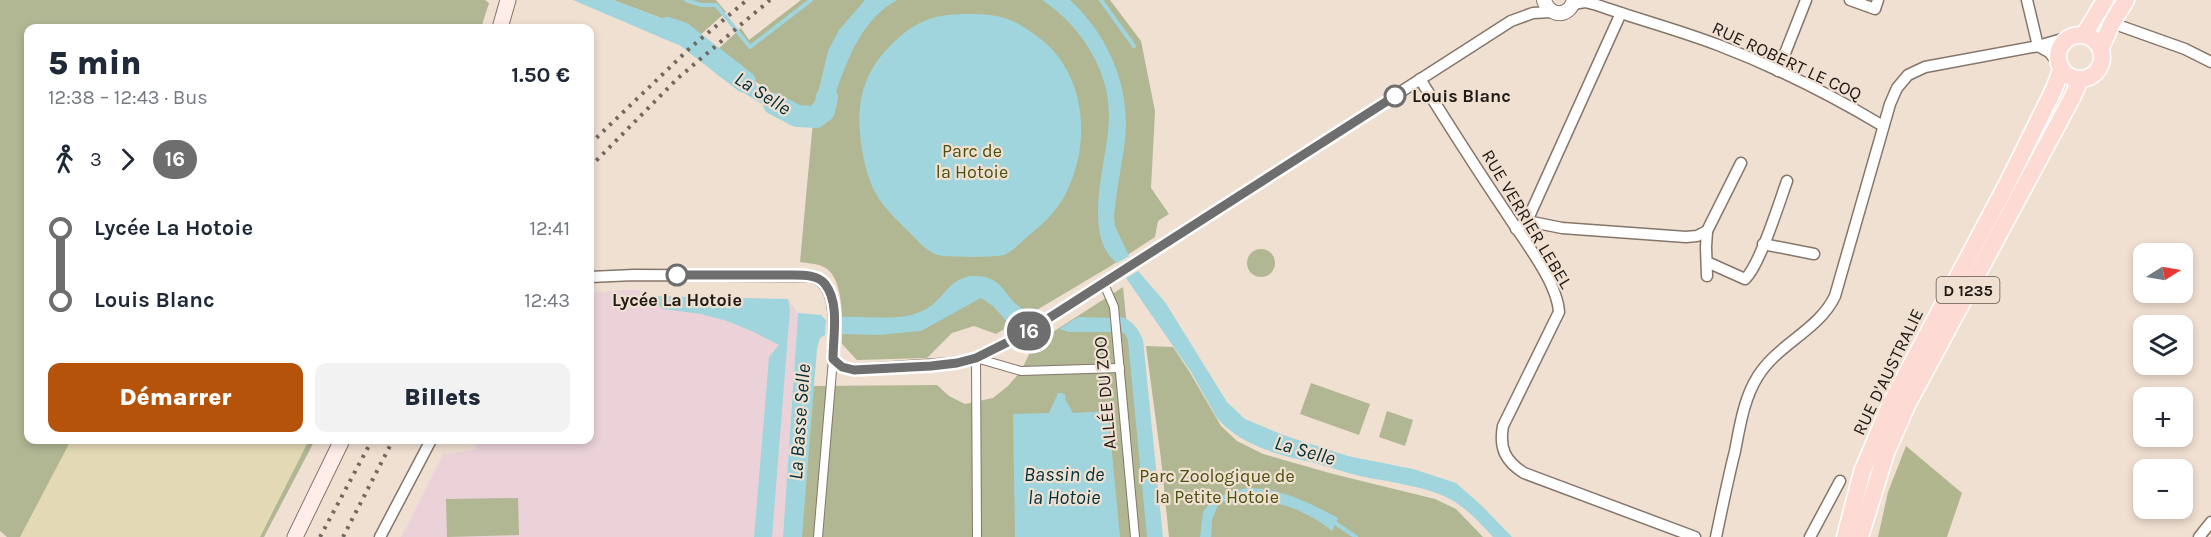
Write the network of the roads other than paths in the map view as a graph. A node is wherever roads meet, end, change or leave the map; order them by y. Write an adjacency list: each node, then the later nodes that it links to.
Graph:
1 (508, 0): 12 (main road)
2 (1806, 0): 18 (street)
3 (1850, 0): 9 (street)
4 (2027, 0): 14 (street)
5 (2105, 0): 13 (main road)
6 (2126, 0): 11 (main road)
7 (1574, 2): 8 (street); 10 (street, RUE ROBERT LE COQ)
8 (1546, 4): 19 (street)
9 (1876, 5)
10 (1621, 13): 18 (street, RUE ROBERT LE COQ); 24 (street)
11 (2112, 23): 15 (main road); 16 (street)
12 (501, 24)
13 (2076, 36): 14 (street); 15 (main road); 17 (main road)
14 (2038, 46): 17 (street); 21 (street)
15 (2101, 48): 20 (main road)
16 (2211, 62)
17 (2059, 66): 20 (main road); 48 (main road, RUE D'AUSTRALIE / D 1235)
18 (1778, 71): 21 (street, RUE ROBERT LE COQ)
19 (1420, 79): 25 (street, RUE VERRIER LEBEL); 32 (street)
20 (2080, 80): 49 (main road, RUE D'AUSTRALIE / D 1235)
21 (1882, 126): 46 (street)
22 (1741, 163): 26 (street)
23 (1787, 181): 27 (street)
24 (1527, 222): 25 (street); 26 (street)
25 (1516, 229): 45 (street, RUE VERRIER LEBEL)
26 (1707, 231): 29 (street)
27 (1763, 244): 28 (street); 29 (street)
28 (1814, 254)
29 (1707, 262): 30 (street)
30 (1707, 276)
31 (594, 278): 34 (street)
32 (1104, 284): 33 (street); 35 (street, ALLÉE DU ZOO)
33 (976, 358): 34 (street); 35 (street); 43 (street)
34 (833, 359): 42 (street)
35 (1120, 368): 44 (street, ALLÉE DU ZOO)
36 (340, 444): 40 (main road)
37 (429, 444): 41 (street)
38 (1840, 481): 47 (street)
39 (2211, 522): 50 (street)
40 (295, 537)
41 (380, 537)
42 (818, 537)
43 (977, 537)
44 (1135, 537)
45 (1695, 537)
46 (1716, 537)
47 (1810, 537)
48 (1845, 537)
49 (1860, 537)
50 (2199, 537)

